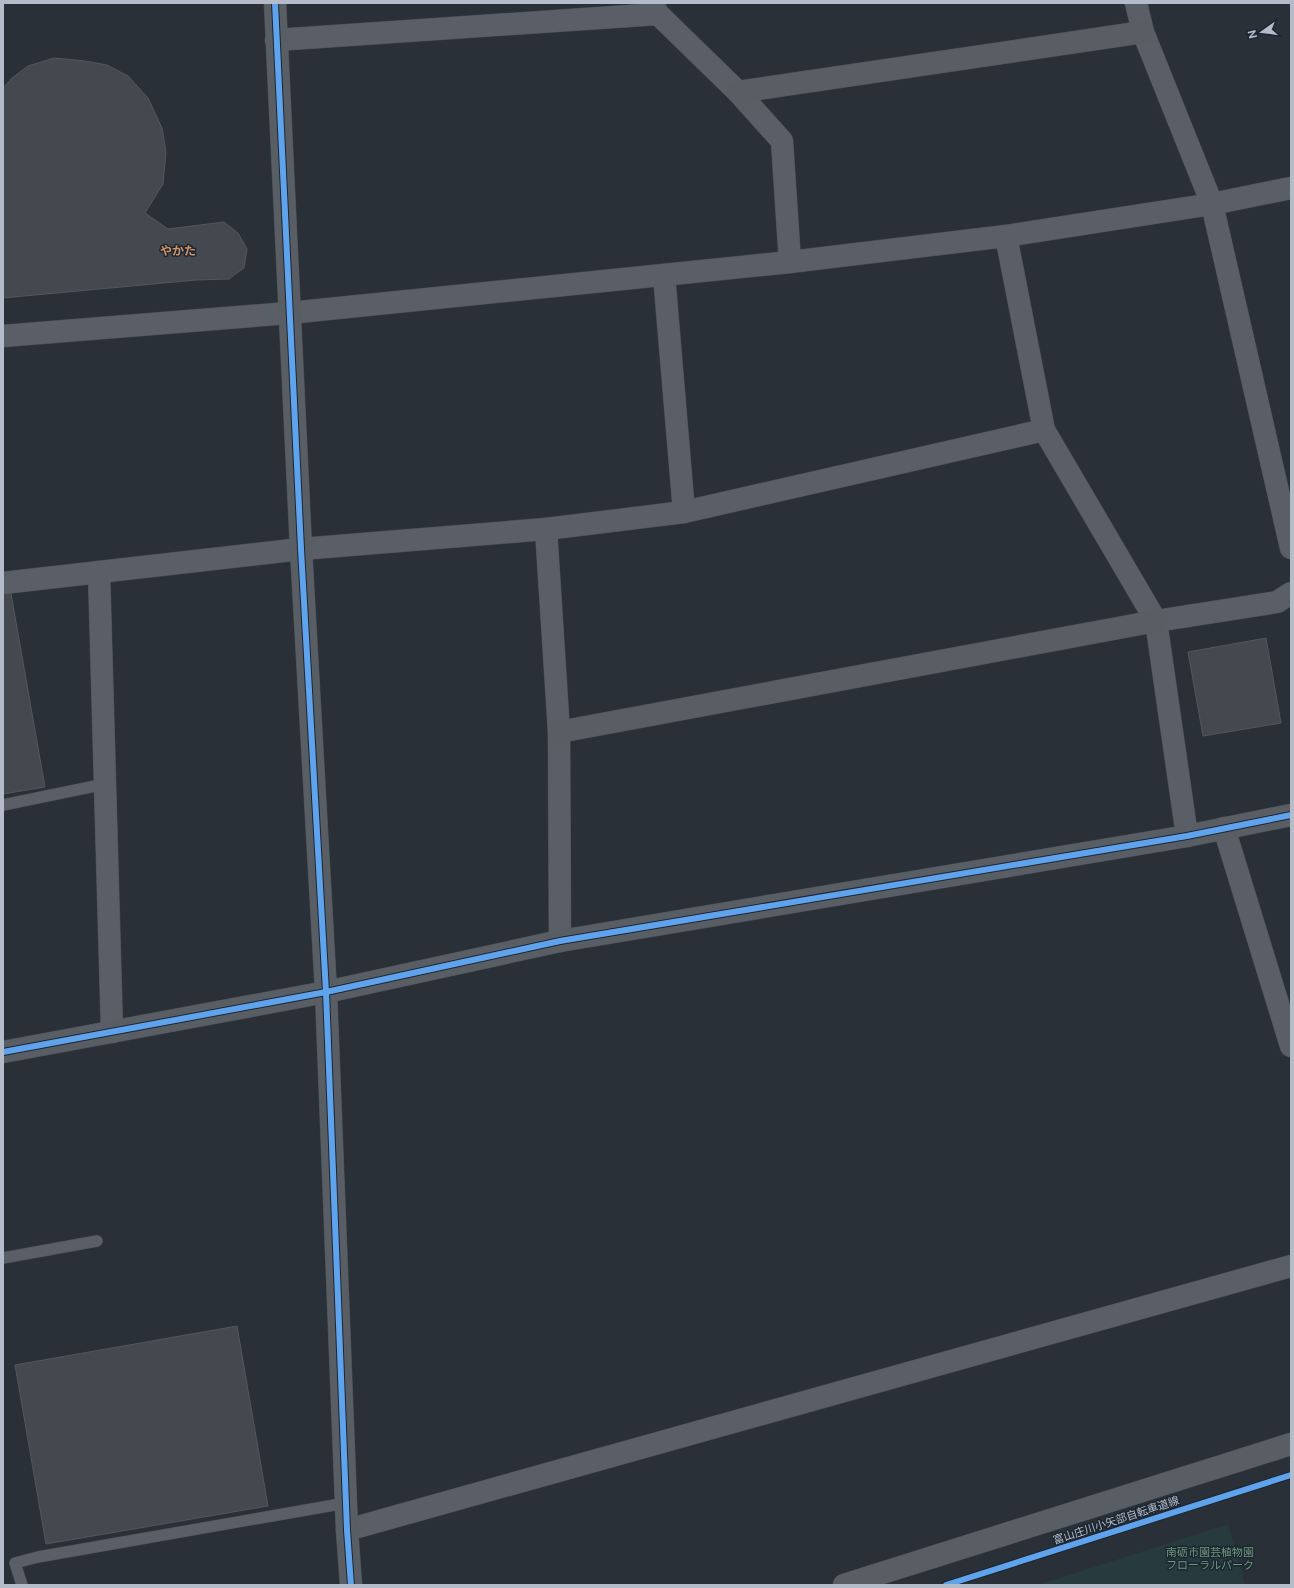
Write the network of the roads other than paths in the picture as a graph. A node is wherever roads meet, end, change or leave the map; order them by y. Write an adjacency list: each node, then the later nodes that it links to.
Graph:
1 (275, 3): 5 (street)
2 (1136, 3): 4 (street)
3 (655, 8): 5 (street); 6 (street)
4 (1144, 32): 6 (street); 8 (street)
5 (276, 40): 12 (street)
6 (738, 92): 10 (street)
7 (1291, 188): 8 (street)
8 (1212, 204): 9 (street); 17 (street)
9 (1006, 236): 10 (street); 14 (street)
10 (790, 262): 11 (street)
11 (664, 275): 12 (street); 15 (street)
12 (289, 313): 13 (street); 18 (street)
13 (3, 336)
14 (1044, 430): 15 (street); 22 (street)
15 (684, 512): 16 (street)
16 (546, 529): 18 (street); 23 (street)
17 (1291, 548)
18 (301, 549): 19 (street); 30 (street)
19 (99, 572): 20 (street); 24 (street)
20 (3, 583)
21 (1291, 593): 22 (street)
22 (1156, 621): 23 (street); 28 (street)
23 (559, 732): 29 (street)
24 (105, 784): 25 (lane); 31 (street)
25 (3, 805)
26 (1291, 815): 27 (street)
27 (1224, 828): 28 (street); 32 (street)
28 (1187, 836): 29 (street)
29 (560, 941): 30 (street)
30 (326, 992): 31 (street); 38 (street)
31 (112, 1032): 33 (street)
32 (1291, 1046)
33 (3, 1052)
34 (97, 1241): 35 (lane)
35 (3, 1258)
36 (1291, 1266): 39 (street)
37 (1291, 1444): 42 (street)
38 (346, 1503): 39 (street); 40 (lane)
39 (347, 1530): 41 (street)
40 (22, 1585)
41 (351, 1585)
42 (844, 1585)

